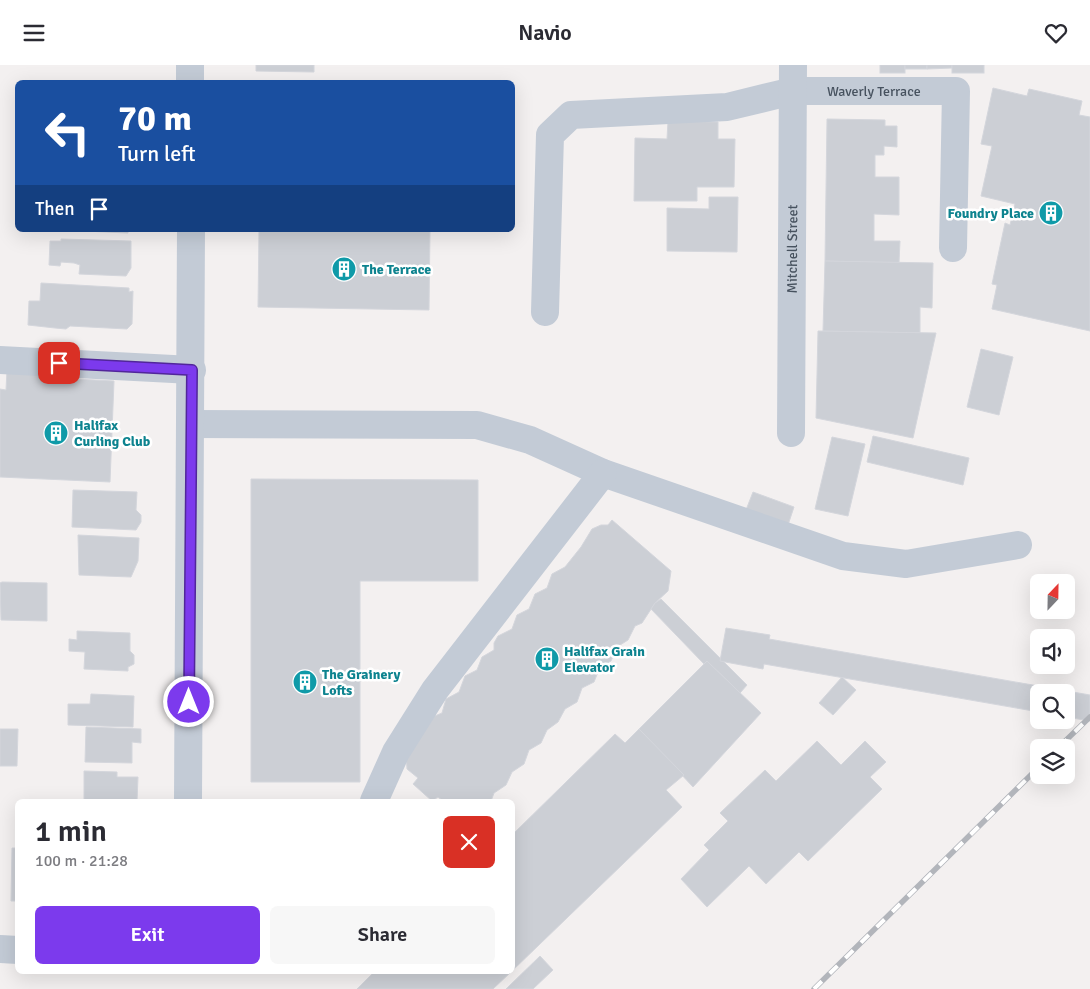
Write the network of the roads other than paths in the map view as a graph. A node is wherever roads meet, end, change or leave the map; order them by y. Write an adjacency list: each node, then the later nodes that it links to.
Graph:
1 (190, 65): 3 (street)
2 (793, 78): 5 (street, Waverly Terrace); 6 (street, Waverly Terrace); 10 (street, Mitchell Street)
3 (190, 80)
4 (191, 232): 8 (street)
5 (953, 248)
6 (545, 311)
7 (0, 360): 8 (street)
8 (192, 370): 9 (street)
9 (192, 424): 11 (street); 13 (street)
10 (791, 433)
11 (602, 473): 12 (street); 14 (street)
12 (1018, 545)
13 (188, 799)
14 (375, 799)
15 (0, 949): 16 (street)
16 (15, 950)

